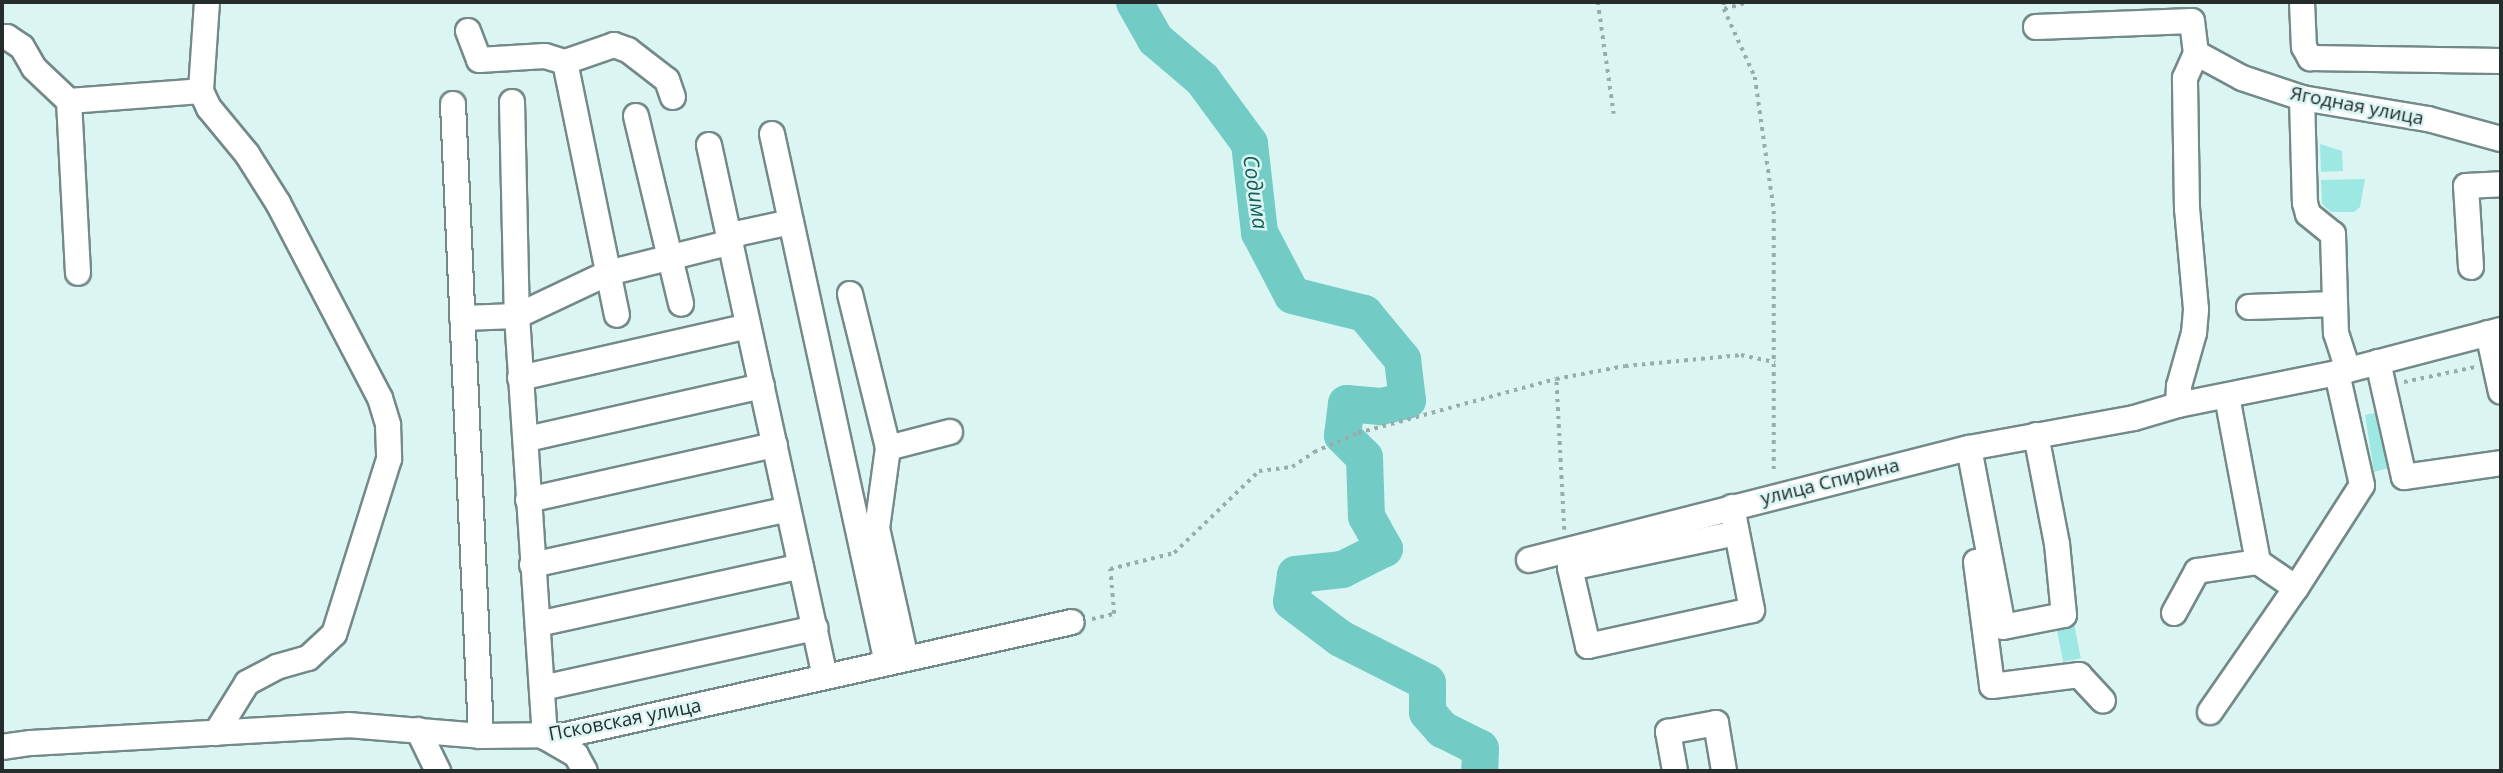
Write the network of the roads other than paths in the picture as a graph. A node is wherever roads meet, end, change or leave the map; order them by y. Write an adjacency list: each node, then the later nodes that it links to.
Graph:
1 (207, 2): 10 (street)
2 (2302, 2): 8 (street)
3 (2190, 12): 4 (street); 7 (street)
4 (2036, 27)
5 (468, 31): 9 (street)
6 (2, 37): 13 (street)
7 (2196, 53): 12 (street, Ягодная улица); 42 (street)
8 (2501, 61)
9 (565, 62): 11 (street); 26 (street)
10 (201, 91): 13 (street); 70 (street)
11 (673, 97)
12 (2302, 98): 18 (street, Ягодная улица); 29 (street)
13 (69, 101): 25 (street)
14 (513, 102): 32 (street)
15 (453, 104): 33 (street)
16 (636, 116): 23 (street)
17 (772, 134): 21 (street)
18 (2501, 139)
19 (709, 145): 22 (street)
20 (2501, 184): 24 (street)
21 (791, 222): 22 (street); 64 (street)
22 (730, 239): 23 (street); 34 (street)
23 (670, 257): 26 (street); 28 (street)
24 (2470, 267)
25 (78, 273)
26 (608, 273): 31 (street); 32 (street)
27 (850, 294): 47 (street)
28 (681, 304)
29 (2335, 304): 30 (street); 37 (street)
30 (2249, 307)
31 (617, 315)
32 (517, 316): 33 (street); 38 (street)
33 (463, 318): 71 (street)
34 (748, 326): 38 (street); 39 (street)
35 (2495, 331): 36 (street, улица Спирина); 40 (street)
36 (2378, 362): 37 (street, улица Спирина); 49 (street)
37 (2343, 372): 41 (street, улица Спирина); 59 (street)
38 (520, 378): 45 (street)
39 (762, 386): 45 (street); 46 (street)
40 (2501, 392)
41 (2227, 397): 42 (street, улица Спирина); 56 (street)
42 (2178, 405): 44 (street, улица Спирина)
43 (950, 432): 47 (street)
44 (2036, 435): 48 (street, улица Спирина); 48 (street)
45 (527, 439): 50 (street)
46 (775, 445): 50 (street); 52 (street)
47 (888, 448): 64 (street)
48 (1961, 450): 51 (street, улица Спирина); 67 (street)
49 (2501, 463)
50 (528, 500): 57 (street)
51 (1732, 507): 53 (street); 55 (street, улица Спирина)
52 (788, 509): 57 (street); 58 (street)
53 (1736, 534): 55 (street); 55 (street)
54 (1530, 560): 55 (street, улица Спирина)
55 (1568, 560)
56 (2258, 562): 59 (street); 60 (street)
57 (532, 565): 62 (street)
58 (801, 566): 62 (street); 63 (street)
59 (2296, 589): 68 (street)
60 (2174, 613)
61 (1072, 622): 64 (street, Псковская улица)
62 (538, 624): 66 (street)
63 (815, 628): 65 (street); 66 (street)
64 (896, 661): 65 (street, Псковская улица)
65 (825, 677): 72 (street, Псковская улица)
66 (542, 688): 72 (street)
67 (2103, 701)
68 (2210, 712)
69 (418, 730): 70 (street, Псковская улица); 71 (street, Псковская улица); 74 (street)
70 (216, 733): 73 (street, Псковская улица)
71 (481, 736): 72 (street, Псковская улица)
72 (544, 737): 75 (street)
73 (2, 747)
74 (438, 771)
75 (585, 771)
76 (1675, 771): 77 (street)
77 (1724, 771)

